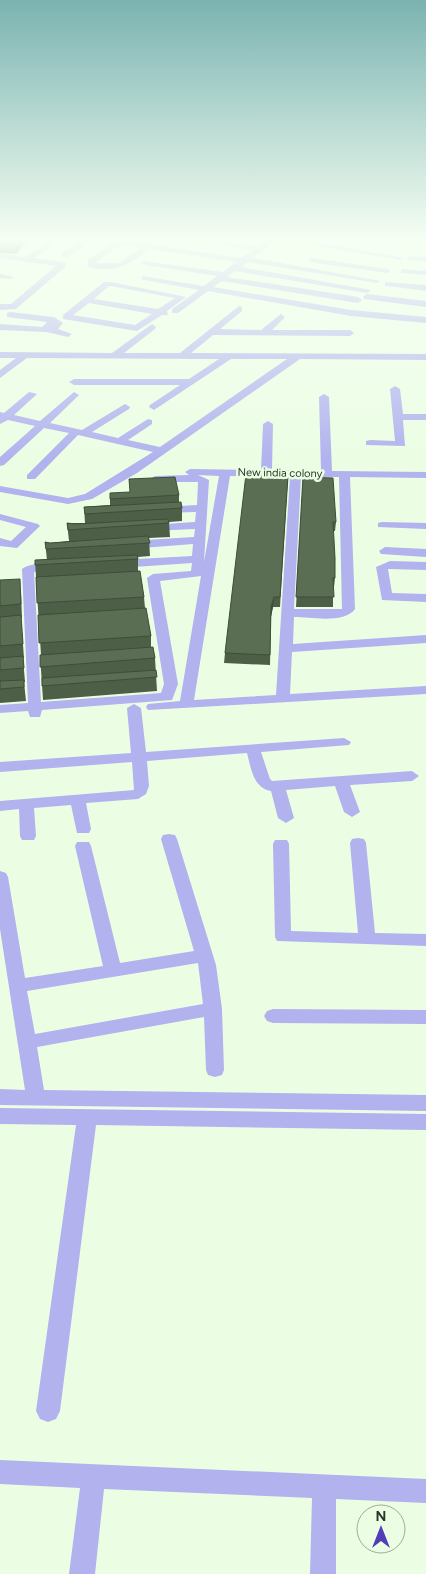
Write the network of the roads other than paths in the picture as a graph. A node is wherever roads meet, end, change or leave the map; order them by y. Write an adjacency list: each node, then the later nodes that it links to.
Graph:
1 (69, 314): 9 (street)
2 (105, 314): 10 (street)
3 (124, 314): 10 (street)
4 (157, 314): 13 (street)
5 (171, 314): 19 (street)
6 (233, 314): 15 (street)
7 (367, 314): 12 (street)
8 (10, 315): 14 (street)
9 (66, 317): 13 (street); 18 (street)
10 (120, 317): 13 (street)
11 (282, 317): 16 (street)
12 (426, 320)
13 (110, 325): 19 (street)
14 (0, 327)
15 (212, 332): 16 (street); 22 (street)
16 (264, 332): 17 (street)
17 (350, 333)
18 (68, 334)
19 (134, 335): 23 (street)
20 (0, 355): 21 (street)
21 (25, 355): 23 (street); 27 (street)
22 (183, 355): 23 (street); 24 (street)
23 (114, 356)
24 (229, 356): 25 (street); 29 (street)
25 (298, 356): 26 (street); 45 (street)
26 (426, 357)
27 (0, 375)
28 (74, 382): 29 (street)
29 (192, 382): 35 (street)
30 (395, 389): 36 (street)
31 (32, 394): 38 (street)
32 (74, 394): 40 (street)
33 (324, 398): 51 (street)
34 (125, 407): 42 (street)
35 (154, 407)
36 (399, 417): 37 (street); 44 (street)
37 (426, 417)
38 (2, 418): 40 (street)
39 (148, 422): 43 (street)
40 (43, 423): 42 (street); 46 (street)
41 (268, 424): 49 (street)
42 (81, 432): 43 (street); 54 (street)
43 (120, 441): 45 (street)
44 (370, 444)
45 (162, 451): 47 (street)
46 (0, 463)
47 (133, 471): 48 (street, New india colony); 56 (street)
48 (226, 472): 49 (street, New india colony); 86 (street)
49 (266, 473): 50 (street, New india colony)
50 (296, 474): 51 (street, New india colony); 75 (street)
51 (327, 474): 52 (street, New india colony)
52 (344, 474): 53 (street, New india colony); 75 (street)
53 (426, 475)
54 (31, 476)
55 (144, 479): 57 (street)
56 (1, 490)
57 (202, 508): 58 (street); 60 (street)
58 (155, 511)
59 (0, 516): 66 (street)
60 (201, 525): 62 (street); 64 (street)
61 (382, 525): 63 (street)
62 (134, 529)
63 (424, 539): 68 (street)
64 (200, 540): 67 (street); 70 (street)
65 (0, 542): 66 (street)
66 (13, 545): 69 (street)
67 (116, 546)
68 (385, 551)
69 (0, 557)
70 (198, 559): 71 (street); 89 (street)
71 (104, 564)
72 (426, 566): 74 (street)
73 (66, 567): 76 (street)
74 (426, 598)
75 (287, 613): 79 (street)
76 (35, 622): 77 (street); 80 (street)
77 (15, 624)
78 (426, 639): 79 (street)
79 (286, 648): 85 (street)
80 (37, 664): 81 (street); 82 (street)
81 (16, 665)
82 (38, 687): 83 (street); 89 (street)
83 (17, 689)
84 (426, 690): 85 (street)
85 (282, 698): 86 (street)
86 (186, 705): 87 (street)
87 (134, 708): 89 (street); 93 (street)
88 (0, 710): 89 (street)
89 (35, 711): 90 (street)
90 (0, 717)
91 (344, 742): 92 (street)
92 (252, 748): 93 (street); 97 (street)
93 (138, 757): 94 (street); 98 (street)
94 (0, 767)
95 (412, 776): 96 (street)
96 (341, 782): 97 (street); 101 (street)
97 (277, 786): 102 (street)
98 (78, 800): 99 (street); 111 (street)
99 (26, 804): 100 (street); 103 (street)
100 (0, 806)
101 (352, 812)
102 (286, 818)
103 (28, 836)
104 (169, 839): 110 (street)
105 (358, 843): 108 (street)
106 (281, 844): 108 (street)
107 (0, 877): 112 (street)
108 (367, 939): 109 (street)
109 (426, 940)
110 (204, 956): 111 (street); 113 (street)
111 (112, 970): 112 (street)
112 (18, 986): 116 (street)
113 (213, 1009): 116 (street); 117 (street)
114 (273, 1016): 115 (street)
115 (426, 1017)
116 (27, 1042): 119 (street)
117 (215, 1070)
118 (0, 1097): 119 (street)
119 (36, 1098): 120 (street)
120 (426, 1103)
121 (0, 1116): 122 (street)
122 (88, 1117): 123 (street); 124 (street)
123 (426, 1122)
124 (48, 1411)
125 (0, 1472): 126 (street)
126 (94, 1475): 127 (street); 129 (street)
127 (324, 1487): 128 (street); 130 (street)
128 (426, 1491)
129 (82, 1574)
130 (324, 1574)

